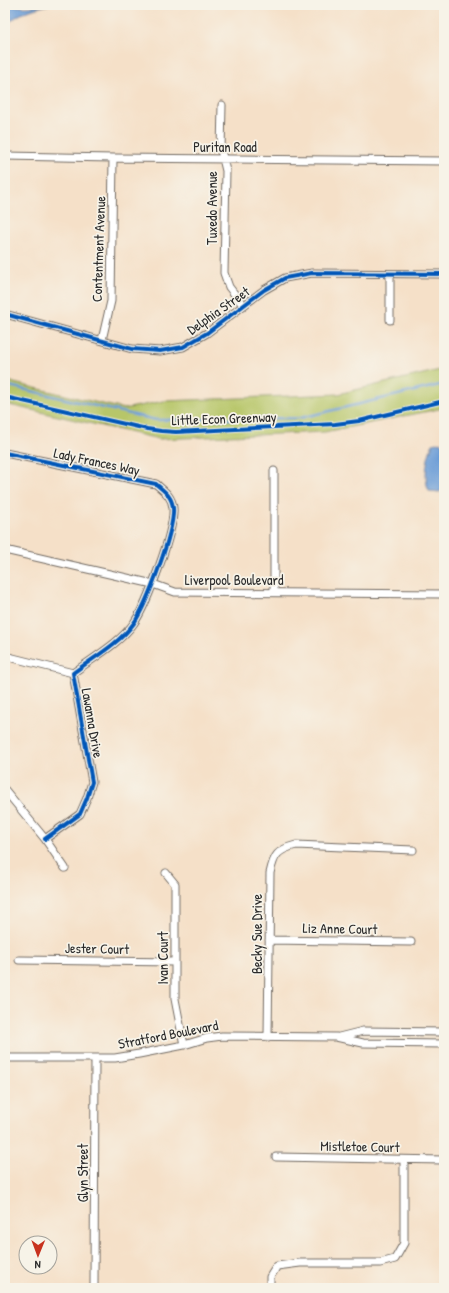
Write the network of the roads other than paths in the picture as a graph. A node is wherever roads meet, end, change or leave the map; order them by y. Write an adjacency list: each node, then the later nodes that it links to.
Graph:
1 (222, 105): 4 (street, Tuxedo Avenue)
2 (5, 156): 3 (street, Puritan Road)
3 (113, 158): 4 (street, Puritan Road); 11 (street, Contentment Avenue)
4 (223, 160): 5 (street, Puritan Road); 8 (street, Tuxedo Avenue)
5 (444, 161)
6 (390, 274): 7 (street, Delphia Street); 8 (street, Delphia Street); 10 (street)
7 (444, 274)
8 (243, 305): 11 (street, Delphia Street)
9 (5, 314): 11 (street, Delphia Street)
10 (390, 320)
11 (102, 340)
12 (5, 453): 14 (street, Lady Frances Way)
13 (274, 472): 17 (street)
14 (173, 507): 16 (street, Lawanna Drive)
15 (5, 550): 16 (street, Liverpool Boulevard)
16 (153, 584): 17 (street, Liverpool Boulevard); 20 (street, Lawanna Drive)
17 (274, 592): 18 (street, Liverpool Boulevard)
18 (444, 594)
19 (5, 656): 20 (street)
20 (73, 673): 22 (street, Lawanna Drive)
21 (5, 790): 22 (street)
22 (45, 839): 24 (street)
23 (413, 850): 26 (street, Becky Sue Drive)
24 (65, 868)
25 (166, 873): 29 (street, Ivan Court)
26 (269, 940): 27 (street, Liz Anne Court); 31 (street, Becky Sue Drive)
27 (411, 942)
28 (19, 960): 29 (street, Jester Court)
29 (175, 962): 34 (street, Ivan Court)
30 (444, 1032): 32 (street, Stratford Boulevard)
31 (268, 1037): 32 (street, Stratford Boulevard); 34 (street, Stratford Boulevard)
32 (336, 1037): 33 (street, Stratford Boulevard)
33 (444, 1044)
34 (184, 1045): 36 (street, Stratford Boulevard)
35 (5, 1058): 36 (street, Stratford Boulevard)
36 (95, 1058): 40 (street, Glyn Street)
37 (276, 1157): 38 (street, Mistletoe Court)
38 (404, 1160): 39 (street, Mistletoe Court); 41 (street)
39 (444, 1160)
40 (94, 1288)
41 (270, 1288)

